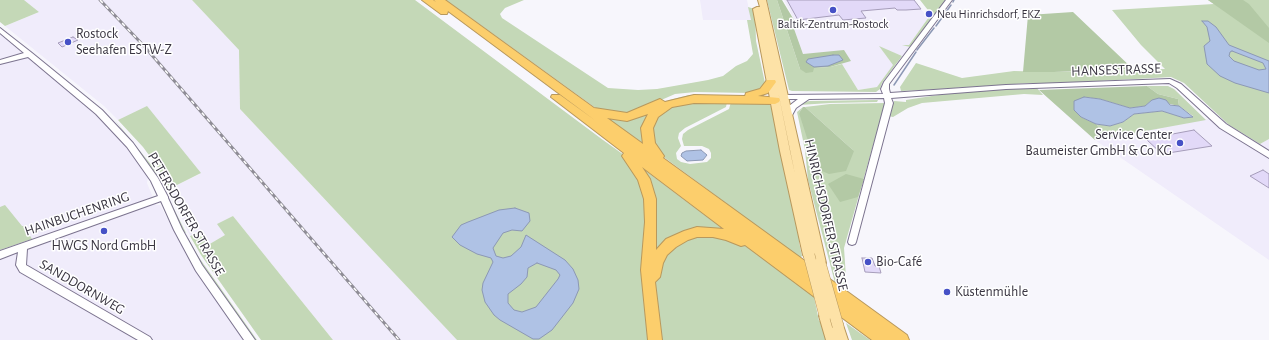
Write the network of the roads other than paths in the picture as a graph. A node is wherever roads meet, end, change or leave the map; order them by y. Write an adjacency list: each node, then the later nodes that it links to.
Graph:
1 (427, 0): 16 (highway)
2 (439, 0): 14 (highway)
3 (755, 0): 9 (main road)
4 (762, 0): 12 (main road)
5 (949, 0): 11 (street)
6 (0, 30): 7 (street, PETERSDORFER STRASSE)
7 (30, 54): 8 (street); 20 (street, PETERSDORFER STRASSE)
8 (0, 62)
9 (771, 82): 10 (highway); 12 (main road)
10 (750, 95): 12 (highway); 14 (highway)
11 (887, 96): 13 (street, HANSESTRASSE); 17 (street, HANSESTRASSE); 21 (street)
12 (777, 97): 13 (street, HANSESTRASSE); 15 (main road, HINRICHSDORFER STRASSE); 19 (highway); 29 (main road, HINRICHSDORFER STRASSE, bridge)
13 (807, 97): 15 (street)
14 (584, 107): 19 (highway)
15 (788, 115): 30 (main road, HINRICHSDORFER STRASSE, bridge)
16 (609, 136): 24 (highway); 25 (highway)
17 (1265, 149): 18 (street, HANSESTRASSE)
18 (1269, 155)
19 (676, 174): 32 (highway)
20 (164, 197): 22 (street, HAINBUCHENRING); 27 (street, PETERSDORFER STRASSE)
21 (852, 242)
22 (23, 247): 23 (street, HAINBUCHENRING); 26 (street, SANDDORNWEG)
23 (0, 255)
24 (778, 262): 25 (highway); 31 (highway)
25 (651, 306): 28 (highway)
26 (147, 340)
27 (250, 340)
28 (655, 340)
29 (832, 340)
30 (842, 340)
31 (883, 340)
32 (902, 340)

